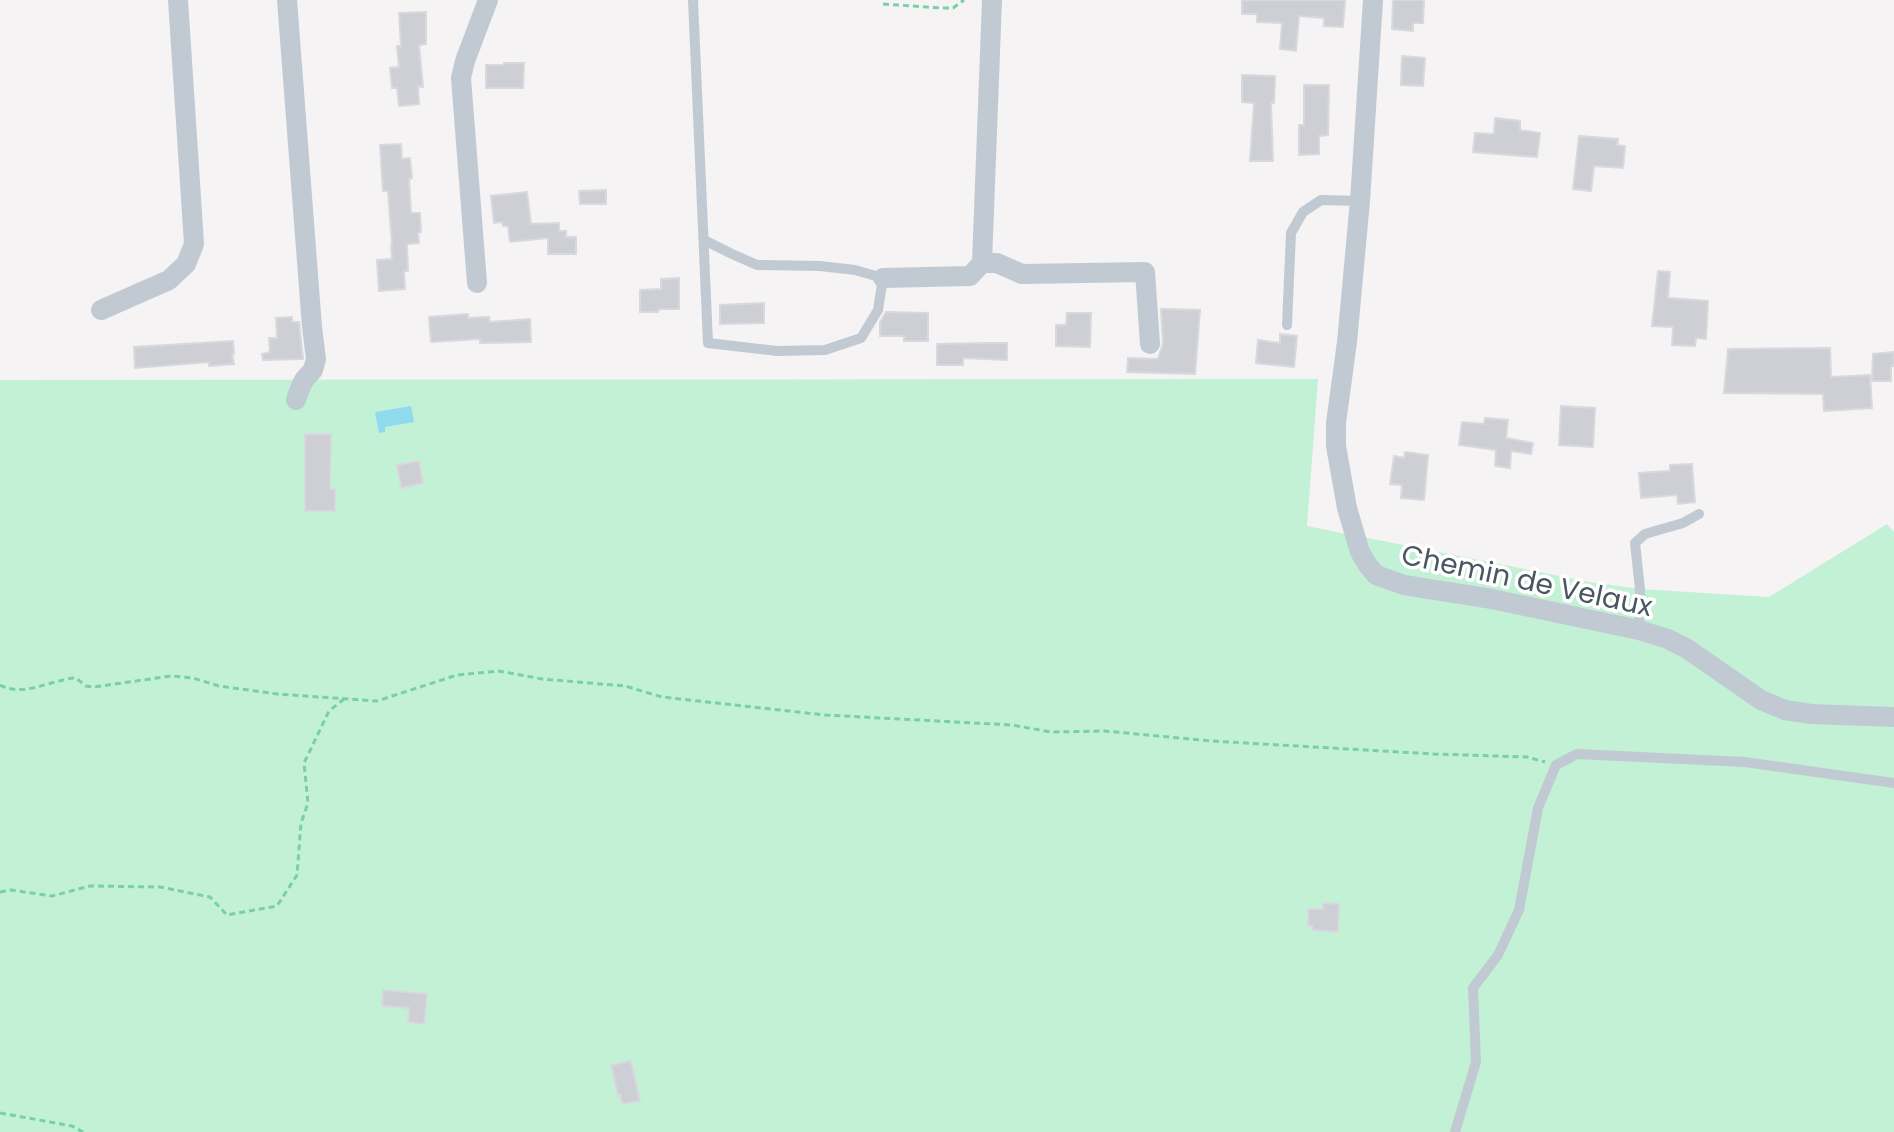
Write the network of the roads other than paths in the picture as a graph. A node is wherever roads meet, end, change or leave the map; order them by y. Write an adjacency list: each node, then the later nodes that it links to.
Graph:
1 (178, 0): 12 (street)
2 (287, 0): 15 (street)
3 (488, 0): 11 (street)
4 (693, 0): 8 (lane)
5 (992, 0): 9 (street)
6 (1373, 0): 7 (street, Chemin de Velaux)
7 (1360, 201): 13 (lane); 17 (street, Chemin de Velaux)
8 (704, 240): 10 (lane); 10 (lane)
9 (982, 263): 10 (street); 14 (street)
10 (883, 278)
11 (477, 283)
12 (101, 310)
13 (1287, 325)
14 (1150, 344)
15 (296, 400)
16 (1699, 514): 17 (lane)
17 (1639, 630): 18 (street, Chemin de Velaux)
18 (1894, 717)
19 (1894, 783): 20 (lane)
20 (1455, 1132)

